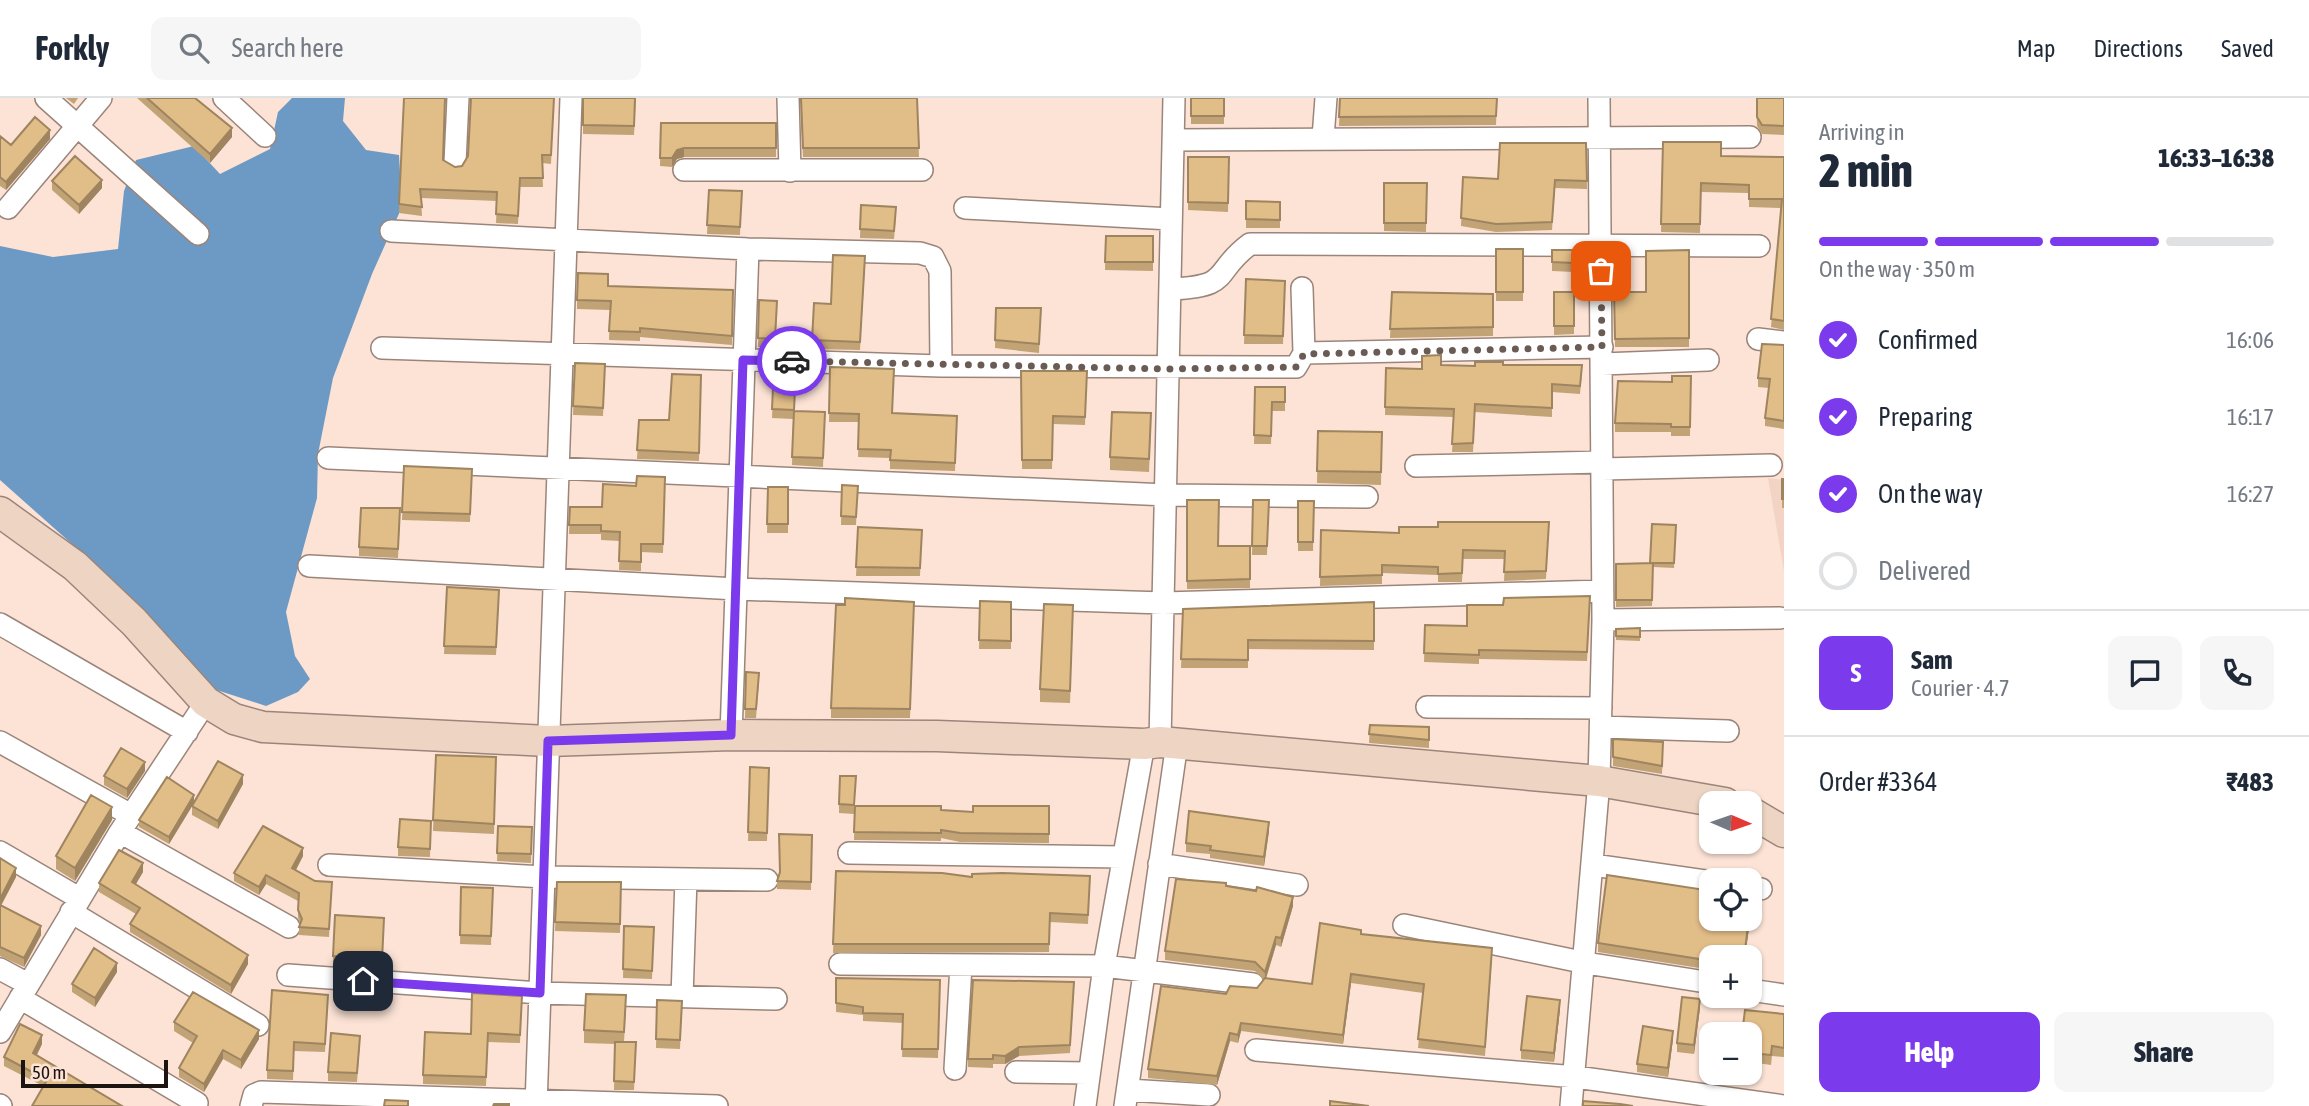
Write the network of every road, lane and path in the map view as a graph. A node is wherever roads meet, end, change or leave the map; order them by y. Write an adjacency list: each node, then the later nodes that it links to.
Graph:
1 (46, 98): 10 (street)
2 (101, 98): 10 (street)
3 (224, 98): 11 (street)
4 (458, 98): 16 (street)
5 (571, 98): 25 (street)
6 (788, 98): 19 (street)
7 (1174, 98): 15 (street)
8 (1326, 98): 14 (street)
9 (1599, 98): 13 (street)
10 (78, 126): 20 (street); 24 (street)
11 (265, 135)
12 (1750, 136): 13 (street)
13 (1601, 137): 14 (street); 26 (street)
14 (1323, 138): 15 (street)
15 (1174, 141): 22 (street)
16 (455, 163)
17 (684, 170): 19 (street)
18 (922, 170): 19 (street)
19 (790, 171)
20 (8, 208)
21 (965, 208): 22 (street)
22 (1171, 219): 30 (street)
23 (391, 231): 25 (street)
24 (198, 233)
25 (566, 238): 28 (street); 34 (street)
26 (1601, 245): 27 (street); 30 (street); 36 (street)
27 (1759, 246)
28 (748, 249): 37 (street); 39 (street)
29 (1302, 288): 35 (street)
30 (1172, 289): 40 (street)
31 (1758, 339): 32 (street)
32 (1784, 342)
33 (382, 348): 34 (street)
34 (562, 352): 37 (street); 45 (street)
35 (1304, 354): 36 (street); 40 (street)
36 (1602, 356): 38 (street); 43 (street)
37 (743, 360): 39 (street); 46 (street)
38 (1708, 360)
39 (941, 366): 40 (street)
40 (1169, 369): 47 (street)
41 (328, 458): 45 (street)
42 (1416, 466): 43 (street)
43 (1602, 466): 44 (street); 53 (street)
44 (1771, 466)
45 (558, 467): 46 (street); 51 (street)
46 (739, 476): 47 (street); 52 (street)
47 (1167, 495): 48 (street); 54 (street)
48 (1367, 497)
49 (0, 512): 58 (street)
50 (309, 566): 51 (street)
51 (554, 579): 52 (street); 64 (street)
52 (737, 589): 54 (street); 63 (street)
53 (1602, 591): 54 (street); 56 (street)
54 (1163, 603): 66 (street)
55 (1780, 618): 56 (street)
56 (1603, 620): 60 (street)
57 (0, 624): 62 (street)
58 (206, 702): 62 (street); 64 (street)
59 (1427, 707): 60 (street)
60 (1601, 717): 61 (street); 67 (street)
61 (1728, 731)
62 (187, 732): 72 (street)
63 (731, 735): 64 (street); 66 (street)
64 (548, 741): 80 (street)
65 (0, 742): 72 (street)
66 (1160, 743): 67 (street); 68 (street); 69 (street)
67 (1599, 781): 70 (street); 79 (street)
68 (1137, 783): 69 (street); 76 (street)
69 (1171, 785): 77 (street)
70 (1699, 798)
71 (1762, 819): 73 (street)
72 (126, 824): 85 (street); 87 (street)
73 (1784, 832)
74 (0, 852): 85 (street)
75 (849, 853): 76 (street)
76 (1123, 857): 91 (street)
77 (1159, 864): 84 (street); 93 (street)
78 (329, 865): 80 (street)
79 (1593, 865): 83 (street); 88 (street)
80 (544, 877): 81 (street); 99 (street)
81 (686, 879): 82 (street); 101 (street)
82 (767, 880)
83 (1699, 880)
84 (1297, 885)
85 (75, 905): 97 (street); 103 (street)
86 (1405, 925): 88 (street)
87 (289, 927)
88 (1586, 963): 95 (street); 109 (street)
89 (840, 964): 90 (street)
90 (961, 965): 91 (street); 106 (street)
91 (1104, 966): 93 (street); 108 (street)
92 (0, 969): 97 (street)
93 (1145, 973): 96 (street); 111 (street)
94 (288, 975): 99 (street)
95 (1699, 981)
96 (1253, 984)
97 (24, 991): 104 (street); 112 (street)
98 (1762, 992): 100 (street)
99 (540, 993): 101 (street); 113 (street)
100 (1784, 995)
101 (682, 997): 102 (street)
102 (776, 999)
103 (258, 1025)
104 (0, 1032)
105 (1256, 1050): 109 (street)
106 (955, 1069)
107 (1016, 1072): 108 (street)
108 (1088, 1073): 116 (street)
109 (1576, 1077): 117 (street); 118 (street)
110 (1209, 1095): 111 (street)
111 (1126, 1098)
112 (197, 1103)
113 (536, 1104): 114 (street); 115 (street)
114 (251, 1106)
115 (717, 1106)
116 (1085, 1106)
117 (1571, 1106)
118 (1784, 1106)

